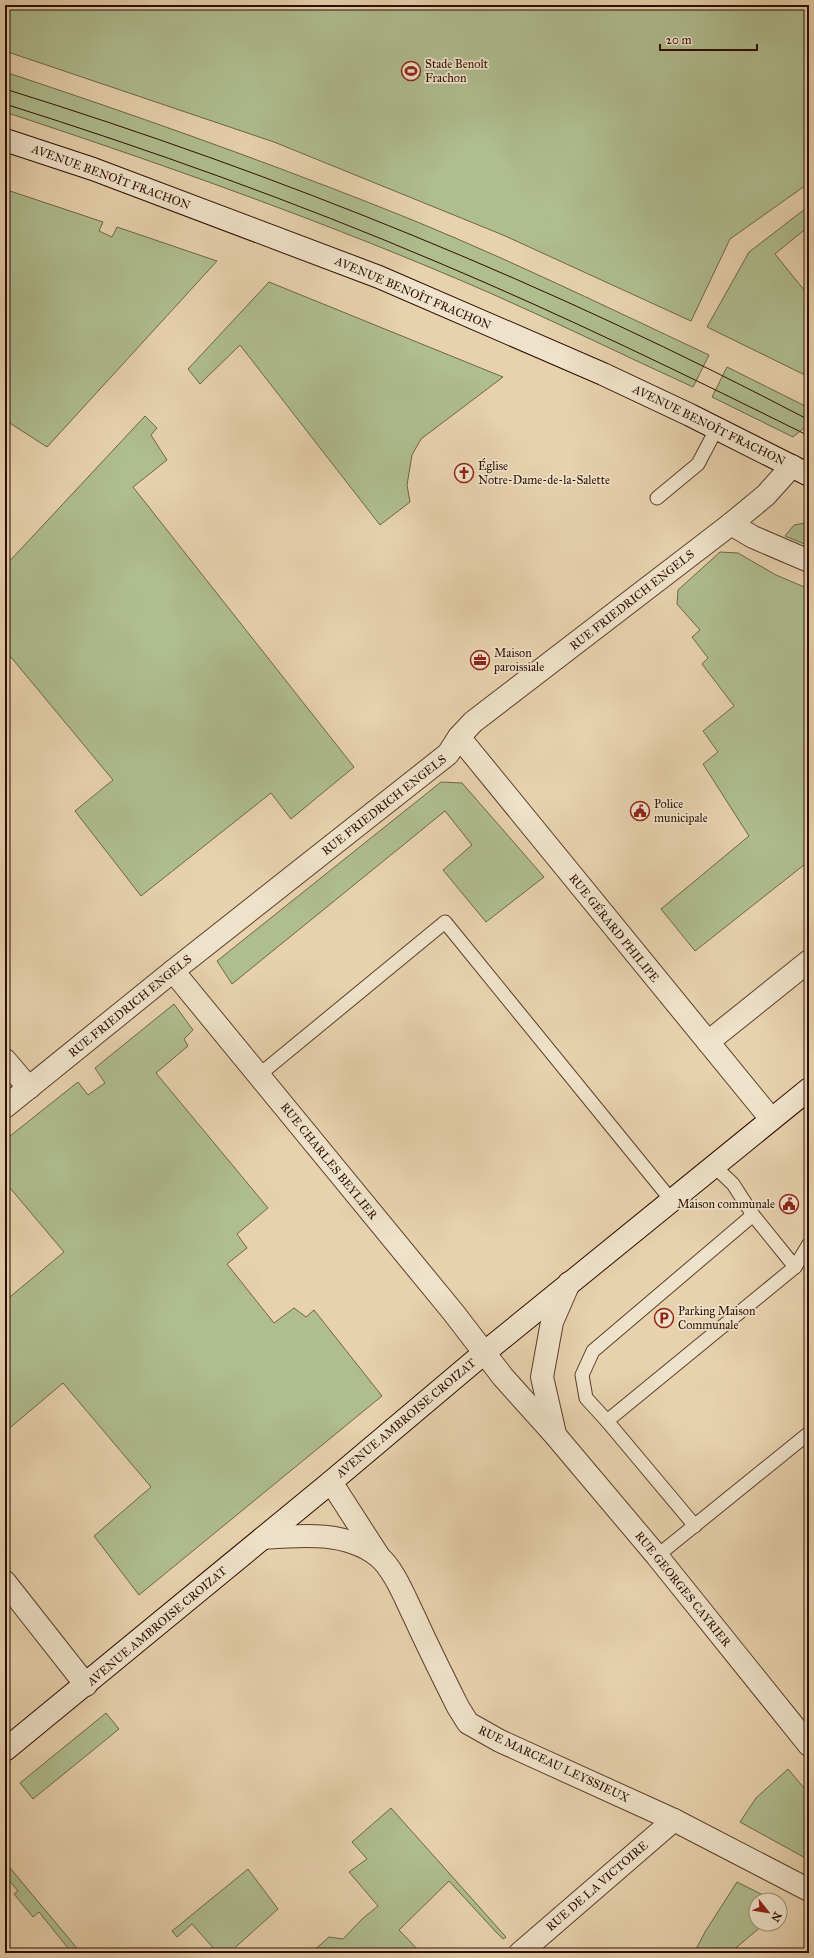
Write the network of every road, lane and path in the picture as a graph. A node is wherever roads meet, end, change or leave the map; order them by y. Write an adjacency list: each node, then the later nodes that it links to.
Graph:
1 (5, 140): 2 (street, AVENUE BENOÎT FRACHON)
2 (717, 428): 3 (street, AVENUE BENOÎT FRACHON); 4 (lane)
3 (801, 470): 5 (street, RUE FRIEDRICH ENGELS)
4 (657, 498)
5 (731, 524): 6 (street); 7 (street, RUE FRIEDRICH ENGELS)
6 (809, 560)
7 (459, 737): 9 (street, RUE FRIEDRICH ENGELS); 10 (street, RUE GÉRARD PHILIPE)
8 (809, 961): 10 (street)
9 (173, 971): 12 (street, RUE CHARLES BEYLIER); 13 (street, RUE FRIEDRICH ENGELS)
10 (708, 1042): 16 (street, RUE GÉRARD PHILIPE)
11 (5, 1060): 13 (street)
12 (259, 1075): 18 (lane); 23 (street, RUE CHARLES BEYLIER)
13 (29, 1088): 15 (street, RUE FRIEDRICH ENGELS)
14 (809, 1089): 16 (street, AVENUE AMBROISE CROIZAT)
15 (5, 1108)
16 (771, 1119): 17 (street, AVENUE AMBROISE CROIZAT)
17 (714, 1166): 18 (street, AVENUE AMBROISE CROIZAT); 19 (lane)
18 (672, 1200): 22 (street, AVENUE AMBROISE CROIZAT)
19 (754, 1215): 21 (lane); 24 (lane)
20 (809, 1244): 21 (lane)
21 (795, 1267): 24 (lane)
22 (569, 1283): 23 (street, AVENUE AMBROISE CROIZAT); 26 (street, RUE GEORGES CAYRIER)
23 (484, 1352): 26 (street, RUE GEORGES CAYRIER); 27 (street, AVENUE AMBROISE CROIZAT)
24 (607, 1422): 28 (lane)
25 (809, 1433): 28 (lane)
26 (555, 1435): 30 (street, RUE GEORGES CAYRIER)
27 (331, 1482): 29 (street, AVENUE AMBROISE CROIZAT); 31 (street, RUE MARCEAU LEYSSIEUX)
28 (695, 1526): 30 (lane)
29 (264, 1538): 31 (street, RUE MARCEAU LEYSSIEUX); 33 (street, AVENUE AMBROISE CROIZAT)
30 (657, 1556): 34 (street, RUE GEORGES CAYRIER)
31 (379, 1557): 36 (street, RUE MARCEAU LEYSSIEUX)
32 (5, 1582): 33 (street)
33 (86, 1685): 35 (street, AVENUE AMBROISE CROIZAT)
34 (809, 1745)
35 (5, 1750)
36 (674, 1820): 37 (street, RUE MARCEAU LEYSSIEUX); 38 (street, RUE DE LA VICTOIRE)
37 (809, 1890)
38 (520, 1953)

